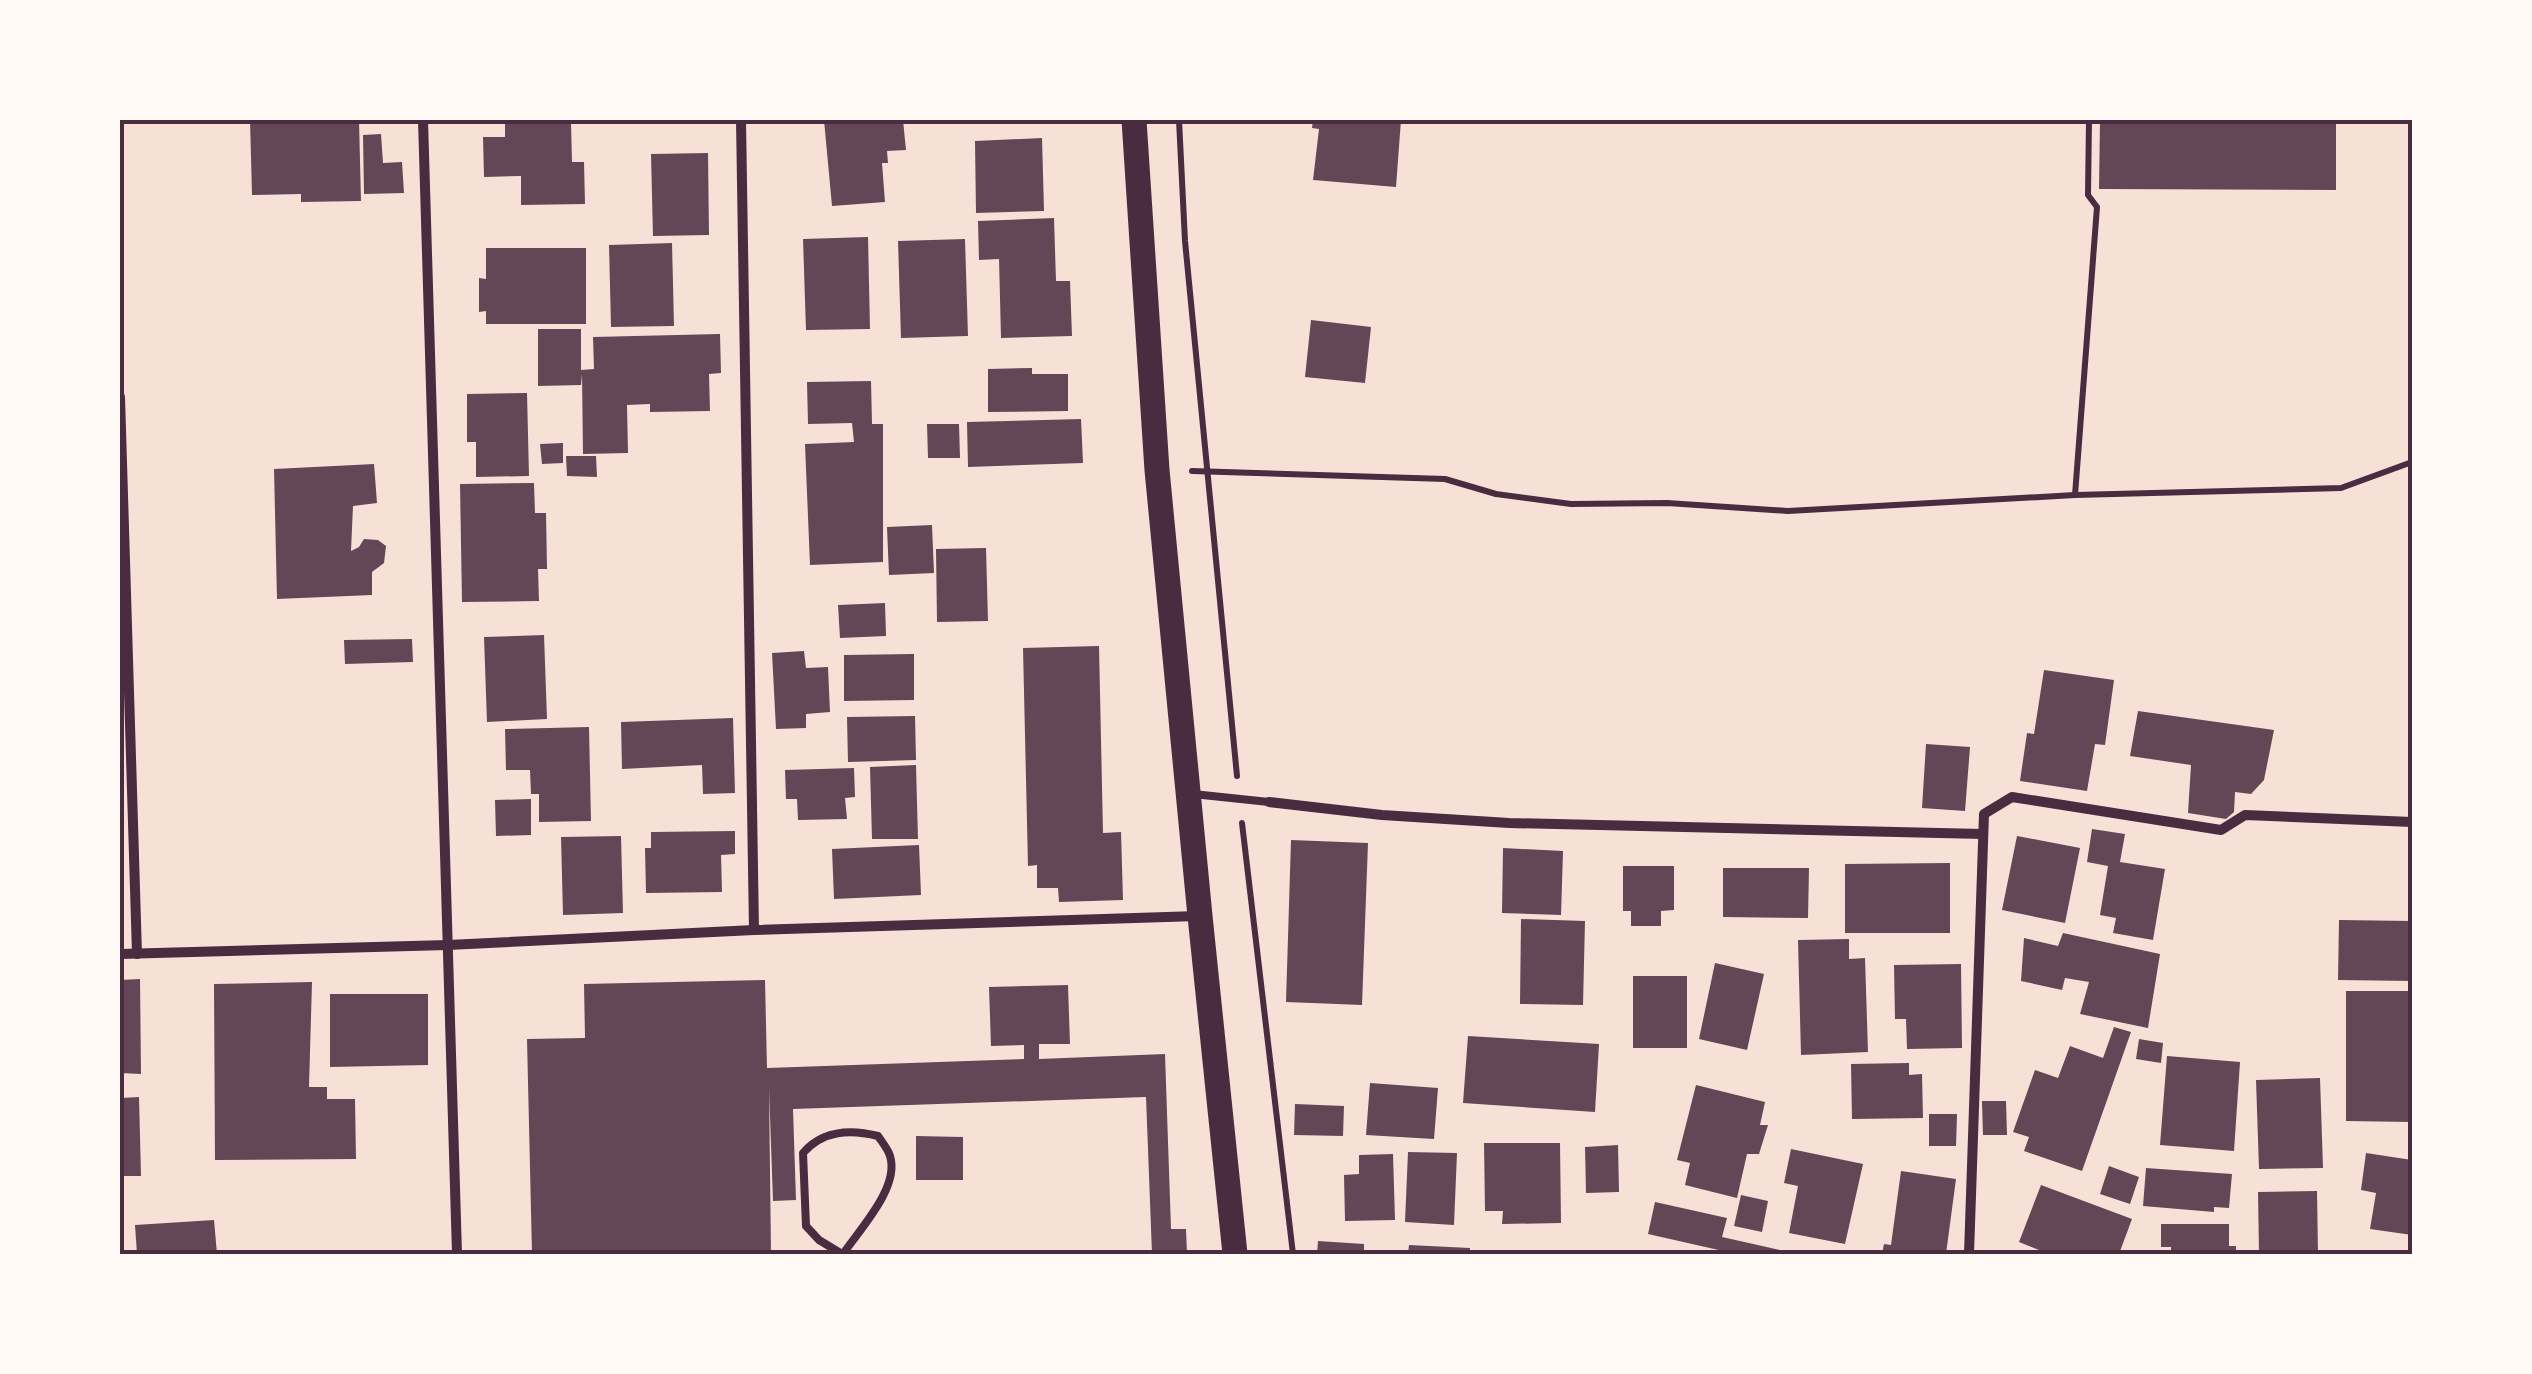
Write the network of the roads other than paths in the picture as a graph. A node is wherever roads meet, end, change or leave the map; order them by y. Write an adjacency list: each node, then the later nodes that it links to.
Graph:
1 (423, 120): 11 (street)
2 (741, 120): 10 (street)
3 (1134, 120): 5 (main road)
4 (120, 397): 13 (street)
5 (1188, 794): 6 (lane); 9 (main road)
6 (1268, 802): 8 (street)
7 (2412, 822): 8 (street)
8 (1984, 834): 17 (street)
9 (1200, 916): 10 (street); 16 (main road)
10 (754, 930): 11 (street)
11 (448, 945): 13 (street); 14 (street)
12 (120, 954): 13 (street)
13 (137, 954)
14 (457, 1254)
15 (842, 1254): 15 (lane)
16 (1236, 1254)
17 (1969, 1254)

